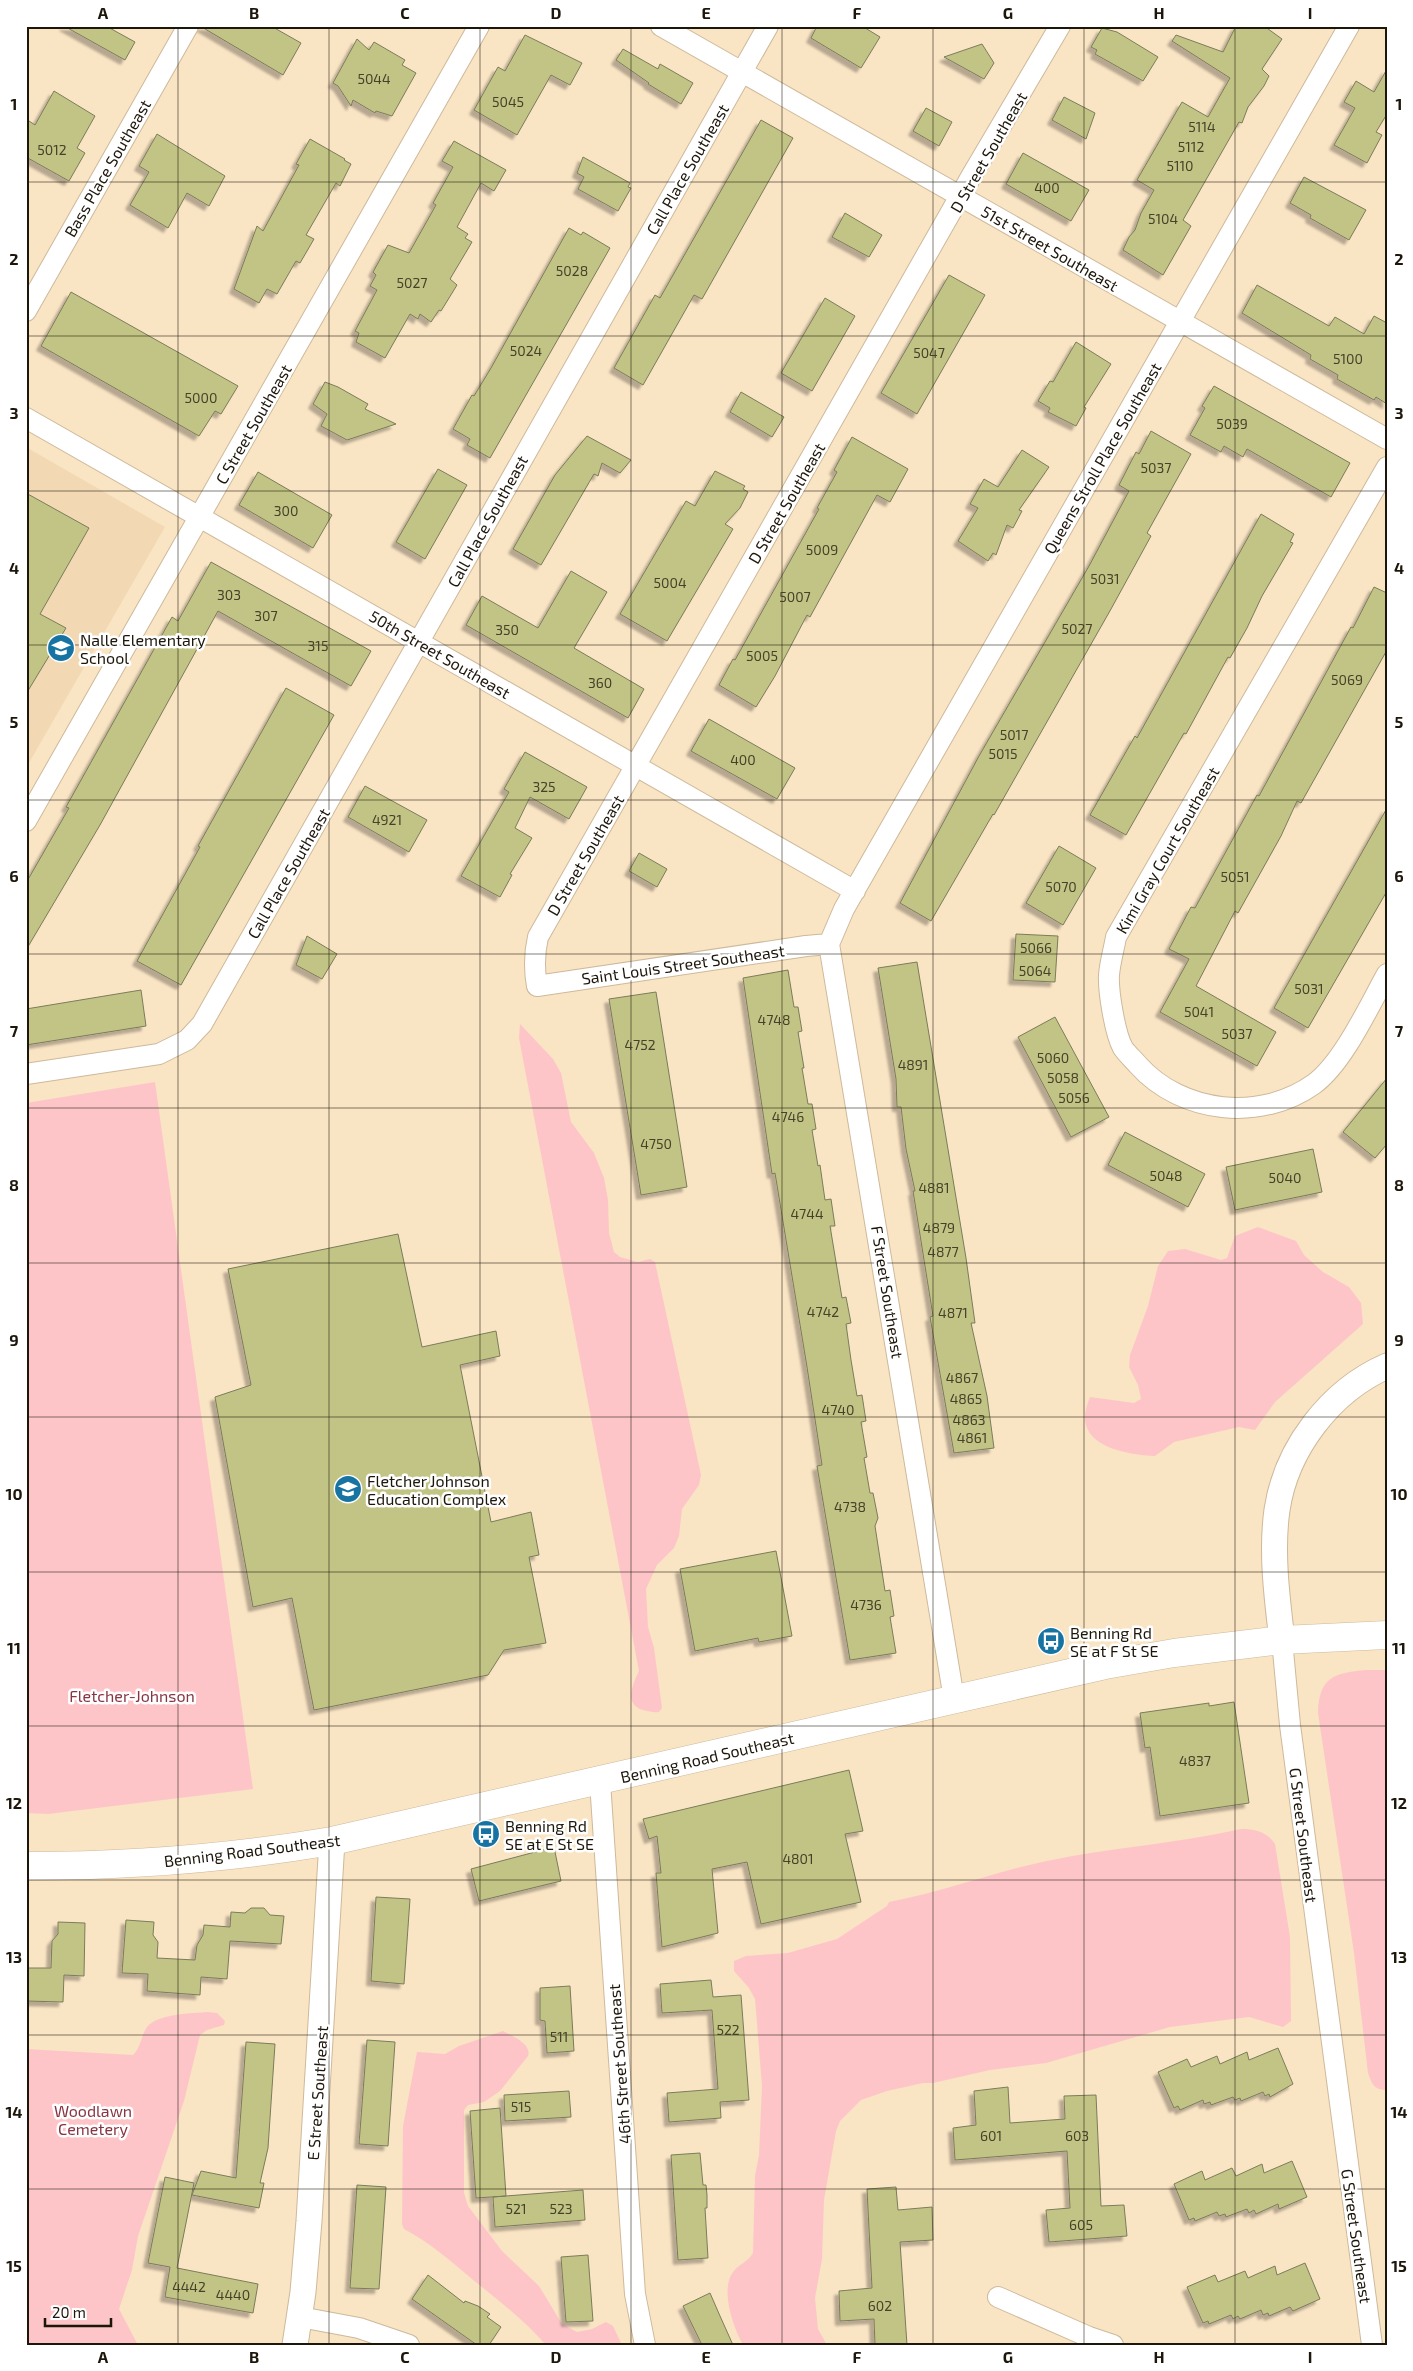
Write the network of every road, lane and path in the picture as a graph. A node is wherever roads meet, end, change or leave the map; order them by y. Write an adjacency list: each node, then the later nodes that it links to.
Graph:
1 (188, 26): 9 (street, Bass Place Southeast)
2 (479, 26): 14 (street, C Street Southeast)
3 (661, 26): 7 (street, 51st Street Southeast)
4 (768, 26): 7 (street, Call Place Southeast)
5 (1060, 26): 8 (street, D Street Southeast)
6 (1349, 26): 10 (street, Queens Stroll Place Southeast)
7 (742, 72): 8 (street, 51st Street Southeast); 15 (street, Call Place Southeast)
8 (961, 197): 10 (street, 51st Street Southeast); 16 (street, D Street Southeast)
9 (26, 311)
10 (1180, 321): 12 (street, 51st Street Southeast); 18 (street, Queens Stroll Place Southeast)
11 (26, 418): 14 (street, 50th Street Southeast)
12 (1387, 439)
13 (1387, 467): 20 (street, Kimi Gray Court Southeast)
14 (200, 517): 15 (street, 50th Street Southeast); 17 (street, C Street Southeast)
15 (419, 642): 16 (street, 50th Street Southeast); 22 (street, Call Place Southeast)
16 (637, 766): 18 (street, 50th Street Southeast); 21 (street, D Street Southeast)
17 (26, 821)
18 (855, 890): 19 (street)
19 (829, 944): 21 (street, Saint Louis Street Southeast); 26 (street, F Street Southeast)
20 (1387, 974)
21 (537, 986)
22 (26, 1074)
23 (1387, 1366): 25 (street, G Street Southeast)
24 (1387, 1635): 25 (main road, Benning Road Southeast)
25 (1282, 1640): 26 (main road, Benning Road Southeast); 36 (street, G Street Southeast)
26 (954, 1699): 27 (main road, Benning Road Southeast)
27 (600, 1782): 28 (main road, Benning Road Southeast); 34 (street, 46th Street Southeast)
28 (332, 1842): 29 (main road, Benning Road Southeast); 31 (street, E Street Southeast)
29 (26, 1866)
30 (998, 2297): 35 (street)
31 (300, 2317): 32 (street, E Street Southeast); 33 (street)
32 (295, 2345)
33 (409, 2345)
34 (645, 2345)
35 (1113, 2345)
36 (1372, 2345)

